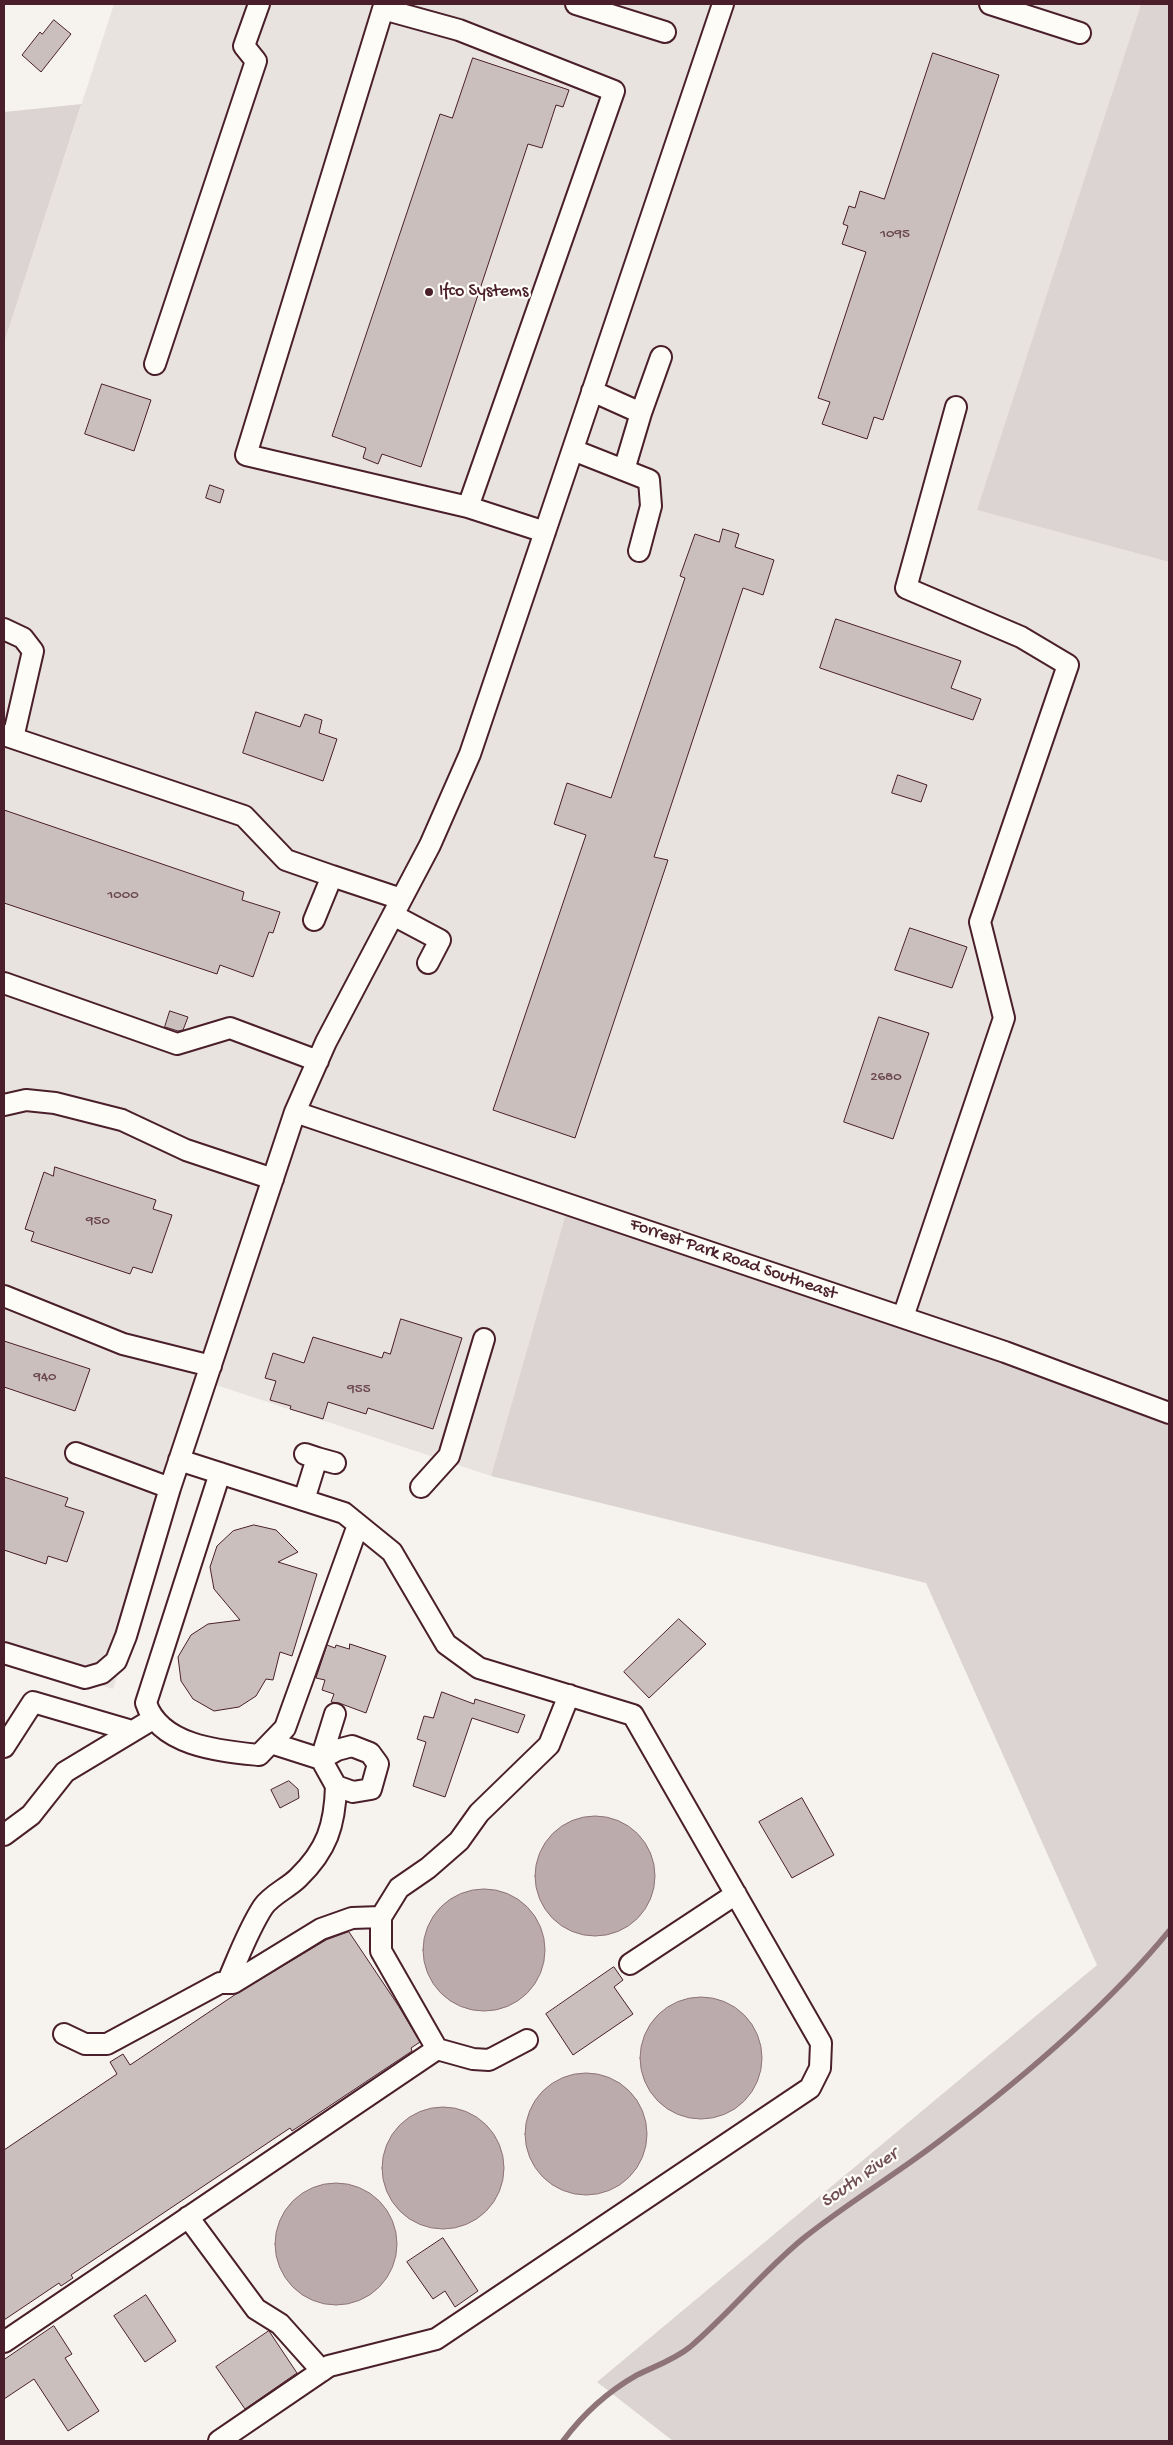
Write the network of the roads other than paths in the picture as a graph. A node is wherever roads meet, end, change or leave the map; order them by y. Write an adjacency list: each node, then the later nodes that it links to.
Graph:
1 (259, 4): 9 (street)
2 (576, 4): 6 (street)
3 (723, 4): 10 (street)
4 (990, 4): 7 (street)
5 (384, 6): 15 (street); 15 (street)
6 (665, 32)
7 (1080, 33)
8 (661, 357): 12 (street)
9 (155, 364)
10 (592, 391): 12 (street); 13 (street)
11 (956, 407): 30 (street)
12 (641, 413): 14 (street)
13 (573, 450): 14 (street); 16 (street)
14 (624, 470): 17 (street)
15 (468, 507): 16 (street)
16 (545, 532): 21 (street)
17 (639, 551)
18 (4, 629): 19 (street)
19 (9, 737): 20 (street)
20 (332, 876): 21 (street); 22 (street)
21 (397, 907): 23 (street); 25 (street)
22 (314, 920)
23 (428, 963)
24 (4, 984): 25 (street)
25 (318, 1062): 27 (street)
26 (4, 1105): 28 (street)
27 (295, 1112): 28 (street); 30 (street, Forrest Park Road Southeast)
28 (273, 1179): 32 (street)
29 (4, 1296): 32 (street)
30 (903, 1317): 33 (street, Forrest Park Road Southeast)
31 (484, 1339): 38 (street)
32 (211, 1366): 36 (street)
33 (1169, 1413)
34 (76, 1453): 39 (street)
35 (319, 1459): 40 (street)
36 (180, 1460): 37 (street); 39 (street)
37 (220, 1473): 40 (street); 45 (street)
38 (421, 1487)
39 (170, 1488): 42 (street)
40 (304, 1500): 41 (street)
41 (358, 1524): 43 (street); 47 (street)
42 (4, 1653)
43 (569, 1696): 52 (street); 53 (street)
44 (335, 1714): 49 (street)
45 (153, 1719): 46 (street); 47 (street)
46 (132, 1731): 48 (street); 51 (street)
47 (271, 1743): 49 (street)
48 (4, 1747)
49 (321, 1759): 50 (street); 50 (street)
50 (336, 1786): 55 (street)
51 (4, 1835)
52 (736, 1894): 54 (street); 61 (street)
53 (381, 1917): 55 (street); 58 (street)
54 (630, 1964)
55 (227, 1983): 56 (street)
56 (64, 2034)
57 (527, 2040): 58 (street)
58 (437, 2049): 59 (street)
59 (188, 2218): 60 (street); 61 (street)
60 (4, 2342)
61 (322, 2371): 62 (street)
62 (219, 2441)

